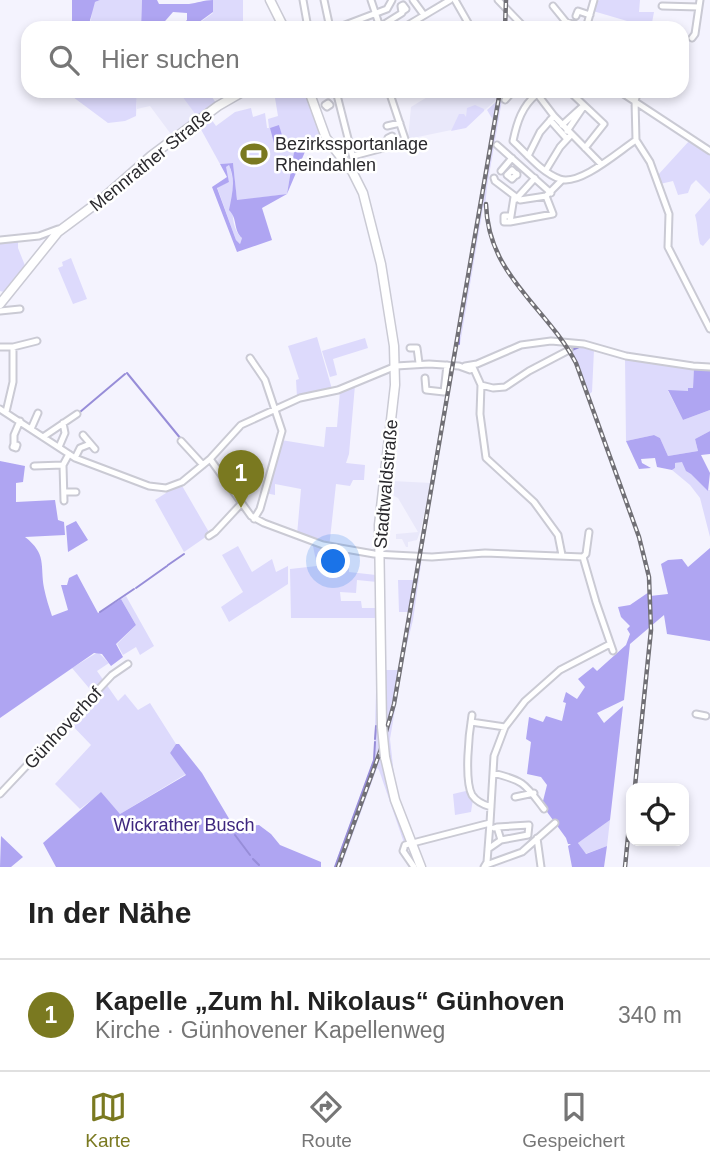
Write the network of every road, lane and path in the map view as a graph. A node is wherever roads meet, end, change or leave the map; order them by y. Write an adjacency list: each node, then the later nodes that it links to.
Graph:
1 (270, 0): 19 (main road)
2 (303, 0): 20 (street)
3 (324, 0): 21 (street)
4 (372, 0): 15 (street)
5 (392, 0): 15 (street)
6 (414, 0): 17 (street)
7 (452, 0): 17 (street); 26 (street)
8 (498, 0): 27 (street)
9 (594, 0): 16 (street)
10 (699, 0): 13 (street)
11 (553, 6): 28 (street)
12 (662, 6): 13 (street)
13 (699, 8): 30 (street)
14 (403, 11): 24 (street)
15 (376, 14): 22 (street); 23 (street)
16 (590, 15): 18 (street); 29 (street)
17 (424, 16): 25 (street)
18 (576, 16)
19 (280, 21)
20 (307, 21)
21 (328, 21)
22 (361, 21)
23 (378, 21)
24 (388, 21)
25 (415, 21)
26 (466, 21)
27 (518, 21)
28 (565, 21)
29 (588, 21)
30 (692, 38)
31 (232, 98): 68 (main road, Mennrather Straße)
32 (311, 98): 57 (main road)
33 (338, 98): 41 (street, Stadtwaldstraße)
34 (391, 98): 45 (street)
35 (531, 98): 55 (street)
36 (540, 98): 44 (street)
37 (576, 98): 43 (street)
38 (630, 98): 40 (street)
39 (636, 98): 40 (street)
40 (635, 101): 50 (street); 54 (street)
41 (339, 103): 42 (street); 57 (street, Stadtwaldstraße)
42 (330, 105)
43 (584, 106): 46 (street); 48 (street); 53 (street)
44 (552, 118): 46 (street); 48 (street); 55 (street)
45 (400, 123): 47 (street); 51 (street)
46 (562, 125): 48 (street)
47 (387, 126)
48 (568, 135): 53 (street); 59 (street)
49 (390, 137): 51 (street)
50 (636, 140): 58 (street); 73 (street)
51 (391, 145): 57 (street)
52 (497, 145): 56 (street)
53 (585, 149): 58 (street)
54 (710, 151)
55 (528, 156): 59 (street)
56 (512, 158): 60 (street); 63 (street)
57 (351, 163): 84 (main road, Stadtwaldstraße)
58 (601, 164): 64 (street)
59 (546, 170): 64 (street)
60 (500, 171)
61 (515, 176): 65 (street)
62 (494, 178): 65 (street)
63 (535, 178): 66 (street); 67 (street)
64 (562, 180): 66 (street)
65 (505, 192): 67 (street)
66 (549, 194): 67 (street); 67 (street)
67 (515, 198)
68 (60, 231): 69 (street); 70 (main road, Mennrather Straße)
69 (0, 240)
70 (0, 304)
71 (20, 309): 72 (street)
72 (0, 311)
73 (710, 329)
74 (37, 341): 77 (street)
75 (551, 341): 81 (street); 85 (street); 86 (street)
76 (0, 347): 77 (street)
77 (13, 347): 89 (street)
78 (410, 348): 82 (street)
79 (569, 350): 81 (street)
80 (250, 358): 90 (street)
81 (552, 358): 88 (street)
82 (419, 363): 83 (street); 84 (street)
83 (447, 365): 86 (street); 87 (street)
84 (396, 366): 90 (street); 114 (main road, Stadtwaldstraße)
85 (710, 366)
86 (471, 368): 88 (street)
87 (425, 378)
88 (481, 385): 115 (street)
89 (3, 410): 93 (street)
90 (275, 410): 103 (street); 111 (street)
91 (38, 413): 95 (street)
92 (76, 414): 94 (street)
93 (20, 421): 95 (street); 99 (street)
94 (63, 423): 96 (street); 100 (street)
95 (31, 429): 96 (street)
96 (43, 437): 100 (street)
97 (181, 441): 105 (street)
98 (89, 442): 102 (street)
99 (14, 444)
100 (59, 447): 101 (street)
101 (69, 454): 102 (street); 104 (street)
102 (75, 458): 105 (street)
103 (210, 459): 105 (street); 110 (street)
104 (63, 465): 106 (street); 107 (street)
105 (203, 465)
106 (34, 466)
107 (64, 492): 108 (street); 109 (street)
108 (76, 492)
109 (64, 501)
110 (241, 504): 111 (street); 113 (street)
111 (254, 519): 114 (street)
112 (589, 532): 116 (street)
113 (209, 536)
114 (379, 554): 115 (street); 134 (main road, Stadtwaldstraße, bridge)
115 (562, 555): 116 (street)
116 (583, 557): 117 (street)
117 (610, 645): 118 (street); 122 (street)
118 (613, 651)
119 (128, 664): 125 (street, Günhoverhof)
120 (696, 714): 121 (street)
121 (706, 716)
122 (505, 727): 123 (street); 127 (street)
123 (493, 773): 124 (street); 127 (street)
124 (534, 793): 126 (street); 128 (street)
125 (0, 794)
126 (515, 797)
127 (491, 807): 130 (street)
128 (544, 809)
129 (555, 823): 132 (street)
130 (490, 826): 131 (street); 134 (street); 135 (street)
131 (497, 827): 133 (street); 133 (street)
132 (537, 838): 136 (street); 139 (street)
133 (501, 840): 135 (street)
134 (411, 844): 137 (street, Stadtwaldstraße); 138 (main road, Stadtwaldstraße)
135 (488, 849): 136 (street)
136 (485, 866)
137 (414, 867)
138 (421, 867)
139 (541, 867)

